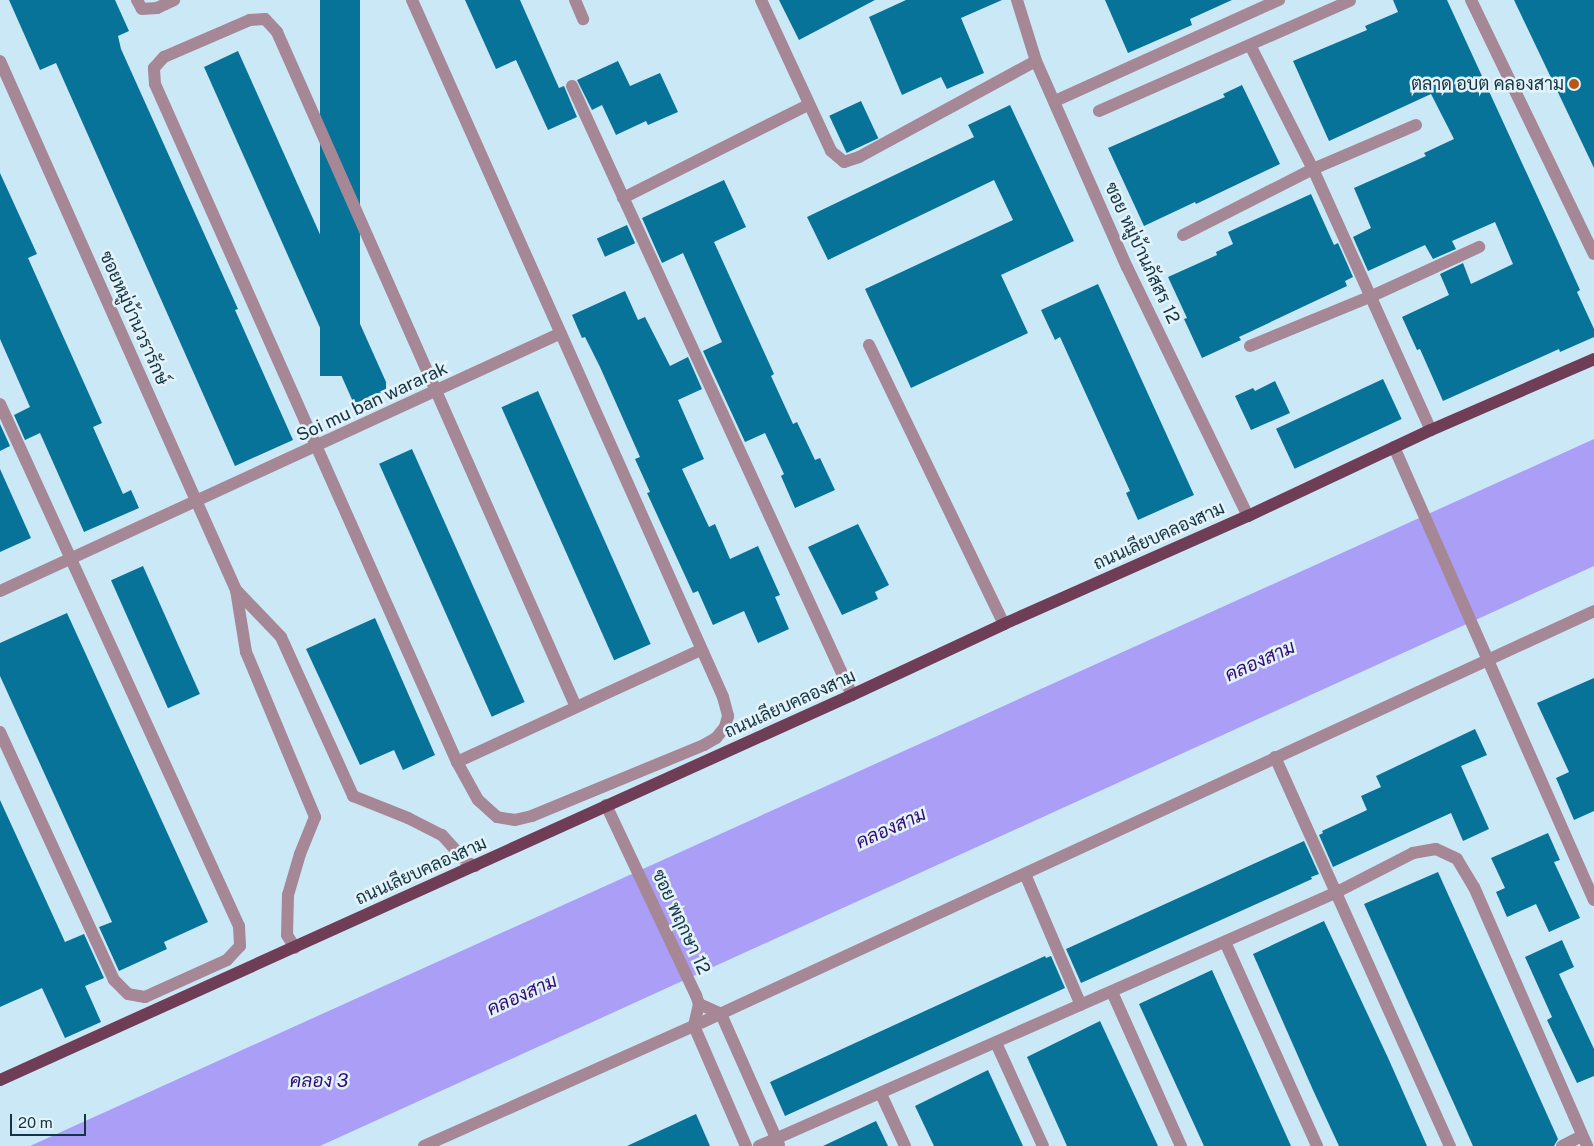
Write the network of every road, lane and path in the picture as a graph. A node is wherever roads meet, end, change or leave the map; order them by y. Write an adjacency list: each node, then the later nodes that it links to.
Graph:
1 (137, 0): 2 (street)
2 (174, 0)
3 (412, 0): 25 (street)
4 (575, 0): 10 (street)
5 (761, 0): 16 (street)
6 (1017, 0): 13 (street, ซอย หมู่บ้านภัสสร 12)
7 (1279, 0): 15 (street)
8 (1471, 0): 23 (street)
9 (1350, 1): 11 (street)
10 (583, 19)
11 (1250, 45): 17 (street); 19 (street)
12 (0, 61): 34 (street, ซอยหมู่บ้านวรารักษ์)
13 (1036, 61): 15 (street, ซอย หมู่บ้านภัสสร 12); 16 (street)
14 (572, 86): 20 (street)
15 (1055, 101): 35 (street, ซอย หมู่บ้านภัสสร 12)
16 (808, 105): 20 (street)
17 (1100, 111)
18 (1416, 125): 19 (street)
19 (1313, 169): 21 (street); 24 (street)
20 (623, 198): 43 (street)
21 (1183, 235)
22 (1479, 247): 24 (street)
23 (1594, 254)
24 (1372, 296): 27 (street); 31 (street)
25 (561, 333): 29 (street, Soi mu ban wararak); 41 (street)
26 (869, 344): 40 (street)
27 (1250, 346)
28 (1594, 359): 31 (main road, ถนนเลียบคลองสาม)
29 (436, 391): 32 (street, Soi mu ban wararak); 32 (street); 44 (street)
30 (0, 404): 36 (street)
31 (1431, 430): 33 (main road, ถนนเลียบคลองสาม)
32 (318, 446): 34 (street, Soi mu ban wararak); 47 (street)
33 (1394, 447): 35 (main road, ถนนเลียบคลองสาม); 42 (street)
34 (197, 502): 36 (street, Soi mu ban wararak); 37 (street, ซอยหมู่บ้านวรารักษ์)
35 (1248, 516): 40 (main road, ถนนเลียบคลองสาม)
36 (71, 559): 38 (street, Soi mu ban wararak); 45 (street)
37 (236, 590): 49 (street); 54 (street)
38 (0, 591)
39 (1594, 611): 42 (street)
40 (1004, 624): 43 (main road, ถนนเลียบคลองสาม)
41 (700, 650): 44 (street); 47 (street)
42 (1488, 660): 46 (street); 52 (street)
43 (852, 696): 48 (main road, ถนนเลียบคลองสาม)
44 (576, 707): 47 (street)
45 (0, 732)
46 (1275, 757): 50 (street); 51 (street)
47 (456, 762)
48 (606, 805): 49 (main road, ถนนเลียบคลองสาม); 56 (street, ซอย พฤกษา 12)
49 (476, 866): 54 (main road, ถนนเลียบคลองสาม)
50 (1025, 874): 57 (street); 58 (street)
51 (1335, 893): 53 (street); 63 (street); 72 (street)
52 (1594, 900)
53 (1225, 942): 55 (street); 71 (street)
54 (295, 948): 61 (main road, ถนนเลียบคลองสาม)
55 (1112, 992): 57 (street); 70 (street)
56 (698, 1000): 58 (street); 59 (street)
57 (1082, 1005): 60 (street)
58 (721, 1014): 59 (street); 64 (street)
59 (694, 1026): 65 (street); 66 (street)
60 (996, 1043): 62 (street); 69 (street)
61 (0, 1080)
62 (881, 1094): 64 (street); 68 (street)
63 (1584, 1141): 73 (street)
64 (778, 1142): 67 (street)
65 (424, 1146)
66 (746, 1146)
67 (759, 1146)
68 (905, 1146)
69 (1043, 1146)
70 (1181, 1146)
71 (1317, 1146)
72 (1450, 1146)
73 (1562, 1146)

